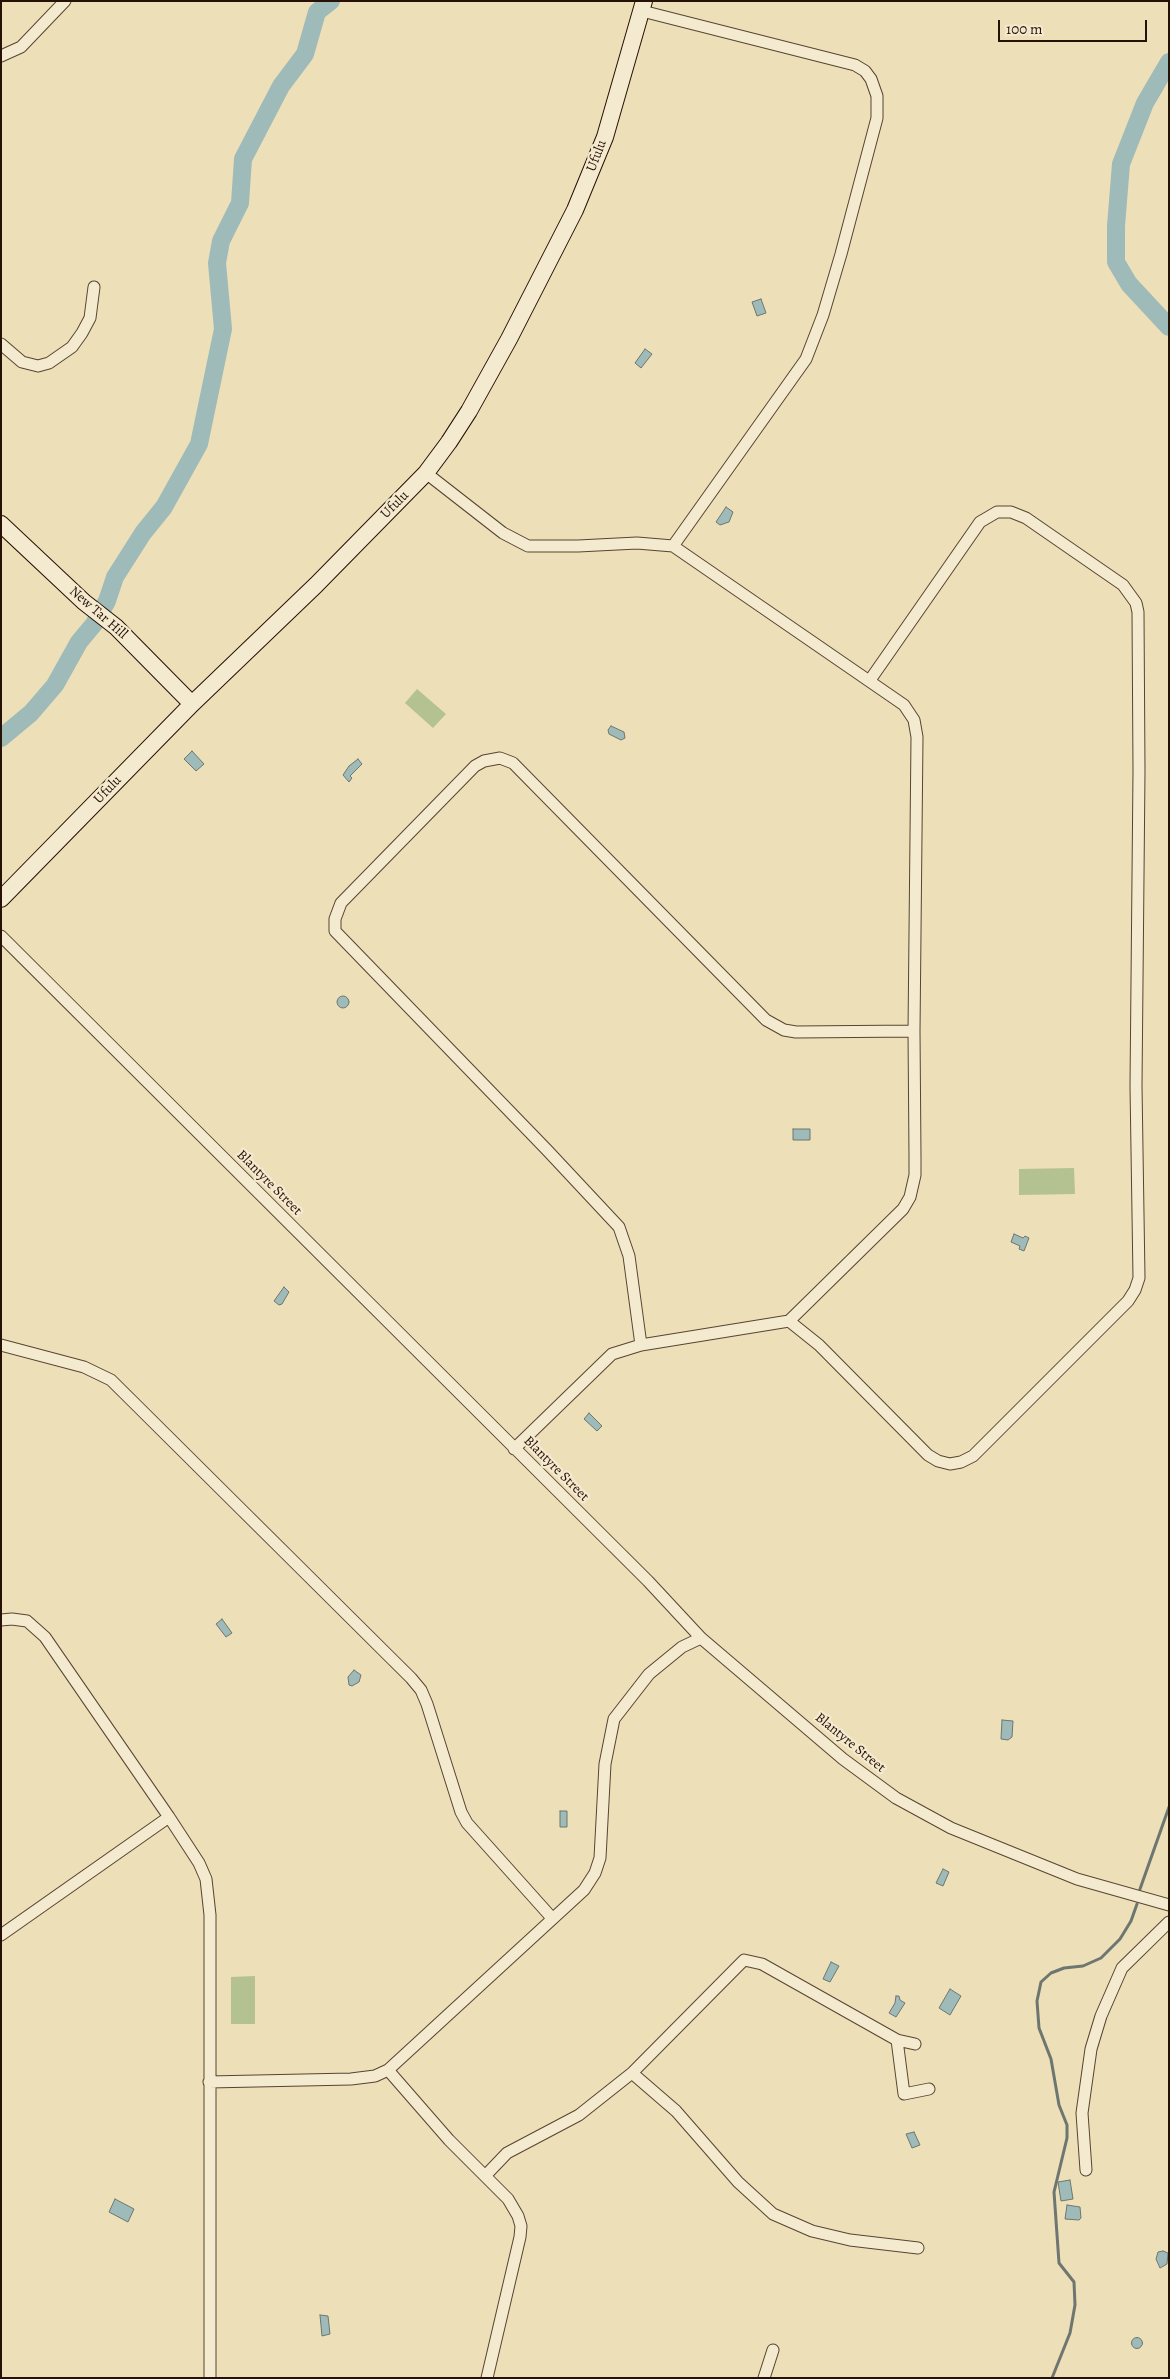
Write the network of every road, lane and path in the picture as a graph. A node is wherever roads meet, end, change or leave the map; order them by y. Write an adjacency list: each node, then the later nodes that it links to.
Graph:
1 (65, 1): 3 (street)
2 (643, 6): 6 (street, Ufulu); 8 (street)
3 (1, 56)
4 (94, 287): 5 (street)
5 (1, 344)
6 (426, 473): 8 (street); 10 (street, Ufulu)
7 (1, 524): 10 (street, New Tar Hill)
8 (673, 546): 9 (street)
9 (870, 680): 13 (street); 14 (street)
10 (192, 704): 11 (street, Ufulu)
11 (1, 899)
12 (1, 936): 17 (street, Blantyre Street)
13 (914, 1031): 14 (street); 16 (street)
14 (789, 1321): 16 (street)
15 (1, 1345): 22 (street)
16 (641, 1345): 17 (street)
17 (514, 1449): 19 (street, Blantyre Street)
18 (1, 1620): 20 (street)
19 (701, 1638): 21 (street, Blantyre Street); 22 (street)
20 (169, 1817): 24 (street); 29 (street)
21 (1169, 1905)
22 (552, 1918): 27 (street)
23 (1169, 1922): 33 (street)
24 (1, 1935)
25 (897, 2040): 26 (street); 28 (street); 31 (street)
26 (914, 2044)
27 (388, 2070): 29 (street); 34 (street)
28 (632, 2073): 34 (street); 35 (street)
29 (209, 2082): 37 (street)
30 (928, 2089): 31 (street)
31 (904, 2094): 32 (street)
32 (905, 2106)
33 (1086, 2170)
34 (486, 2175): 38 (street)
35 (918, 2248)
36 (773, 2350): 39 (street)
37 (210, 2378)
38 (487, 2378)
39 (764, 2378)

